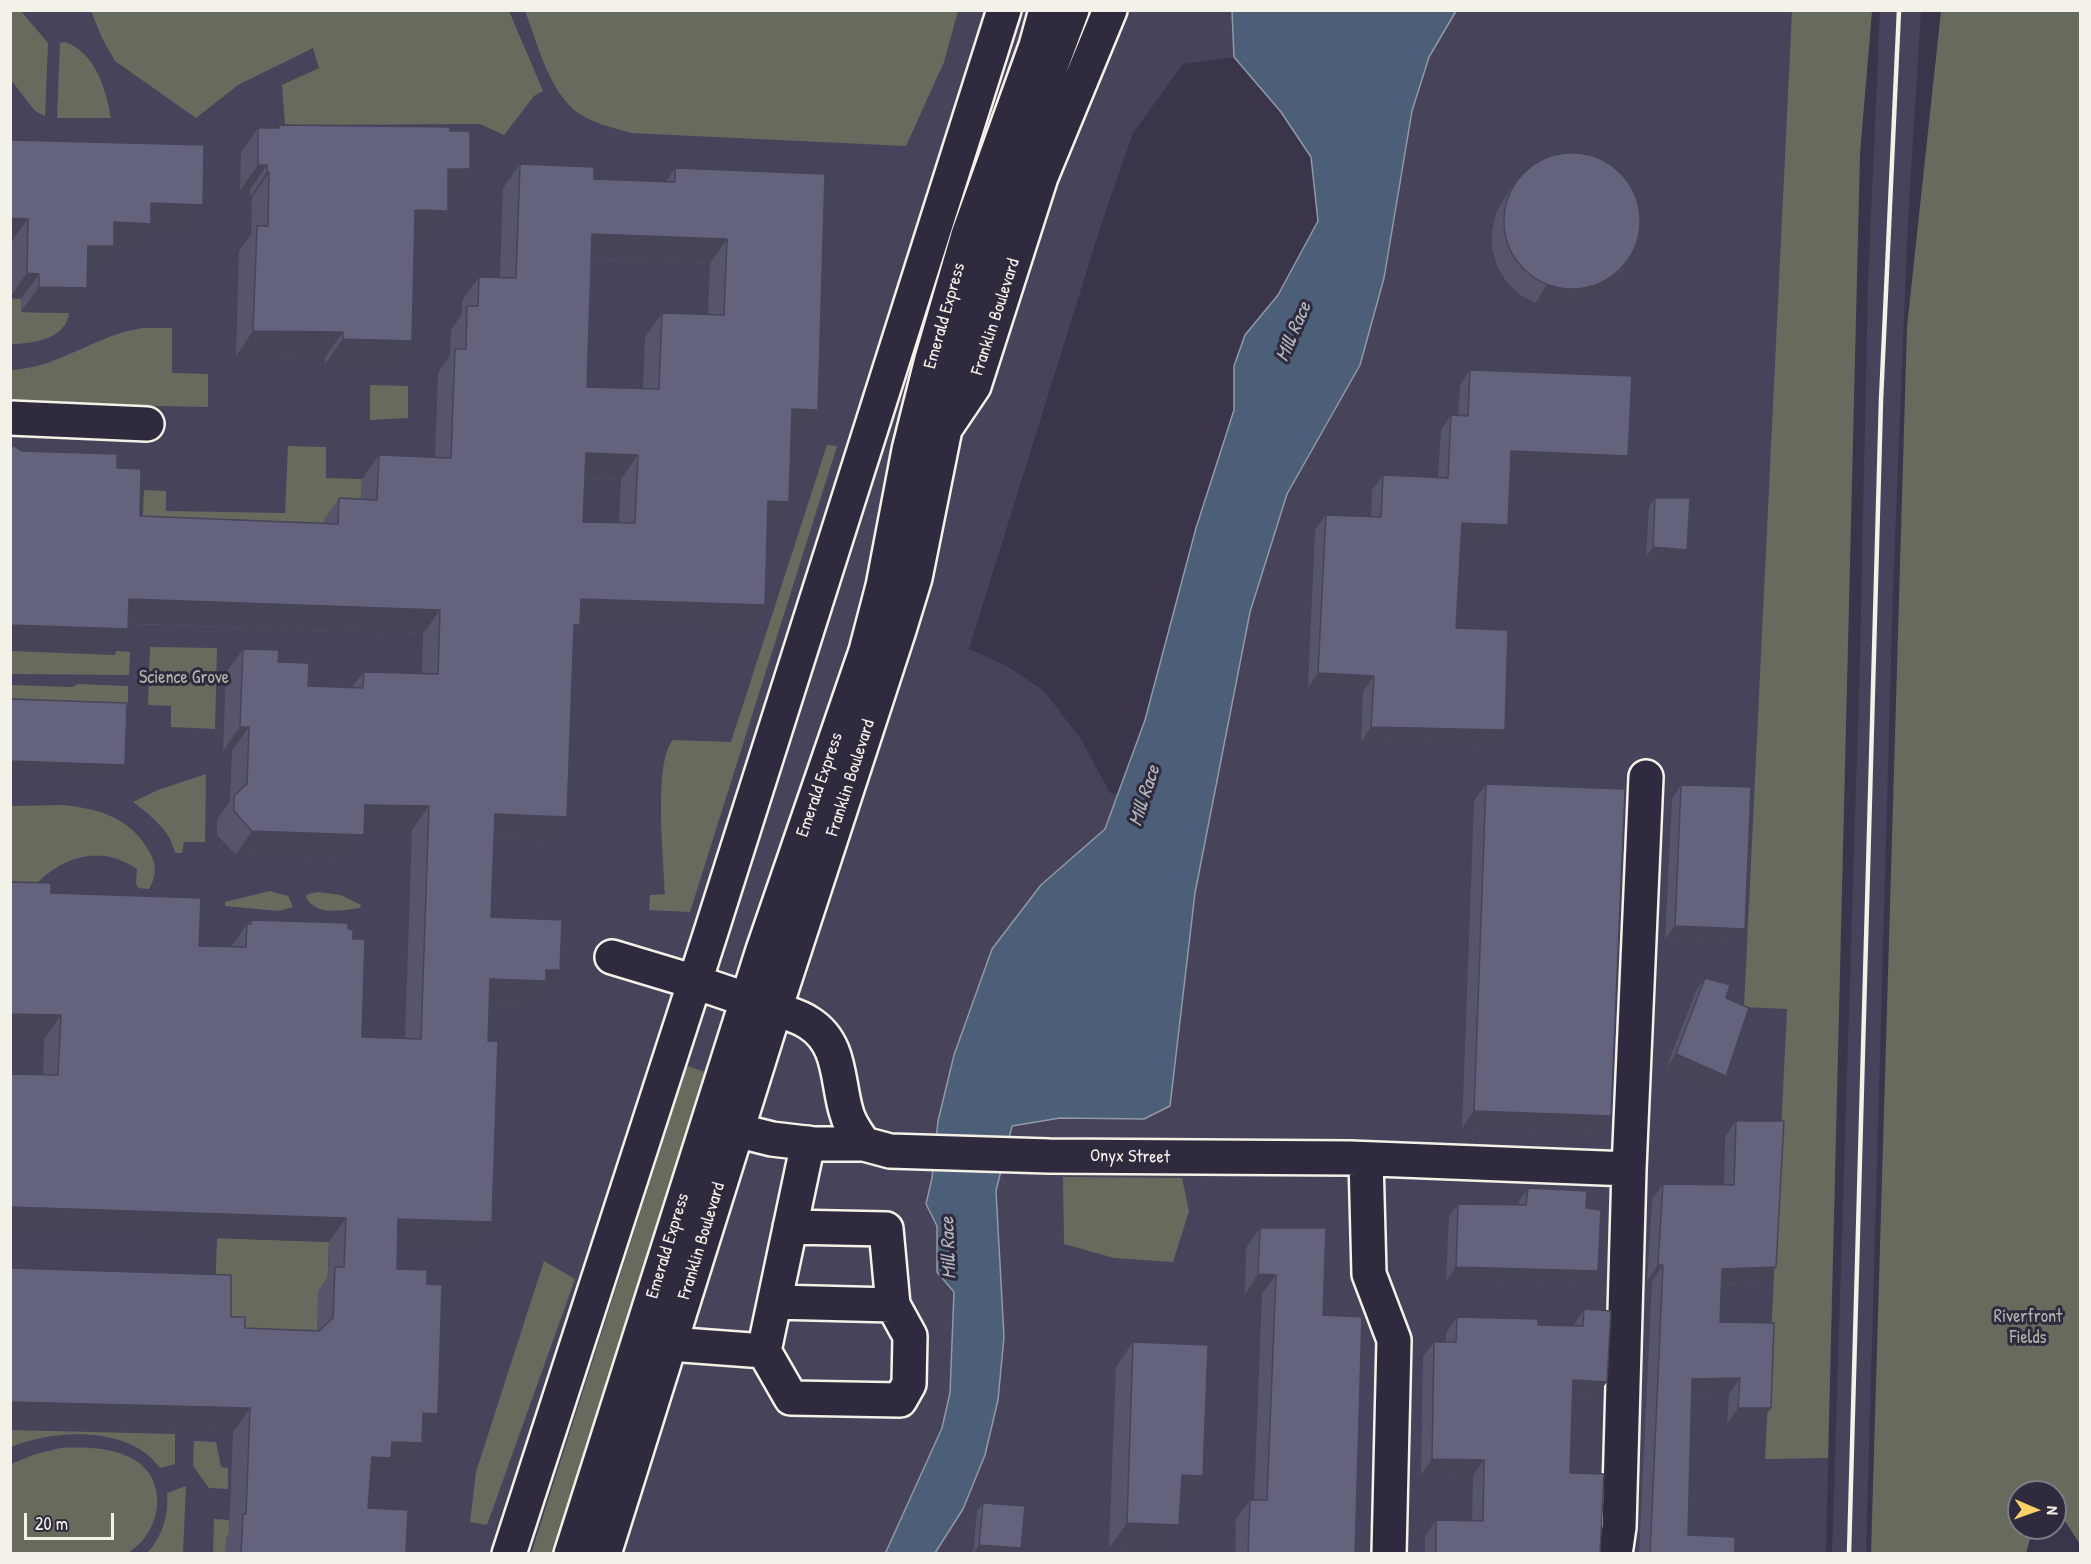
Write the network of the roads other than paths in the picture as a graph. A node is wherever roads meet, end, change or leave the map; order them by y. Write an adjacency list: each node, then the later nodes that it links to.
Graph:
1 (1004, 10): 10 (main road)
2 (1046, 10): 11 (main road, Emerald Express)
3 (1072, 10): 7 (main road)
4 (1110, 10): 7 (main road, Franklin Boulevard)
5 (10, 418): 6 (main road)
6 (147, 424)
7 (945, 429): 11 (main road, Franklin Boulevard)
8 (1646, 777): 16 (main road)
9 (612, 957): 10 (main road)
10 (695, 982): 11 (main road); 22 (main road)
11 (761, 1004): 12 (main road, Franklin Boulevard); 14 (main road); 23 (main road, Emerald Express)
12 (736, 1130): 13 (main road, Onyx Street); 20 (main road, Franklin Boulevard)
13 (808, 1143): 14 (main road, Onyx Street); 17 (main road)
14 (877, 1148): 15 (main road, Onyx Street)
15 (1382, 1160): 16 (main road, Onyx Street); 25 (main road)
16 (1629, 1169): 26 (main road)
17 (790, 1227): 18 (main road); 19 (main road)
18 (775, 1302): 19 (main road); 21 (main road)
19 (893, 1305): 21 (main road)
20 (670, 1344): 21 (main road); 24 (main road, Franklin Boulevard)
21 (764, 1351)
22 (509, 1554)
23 (571, 1554)
24 (604, 1554)
25 (1389, 1554)
26 (1616, 1554)

